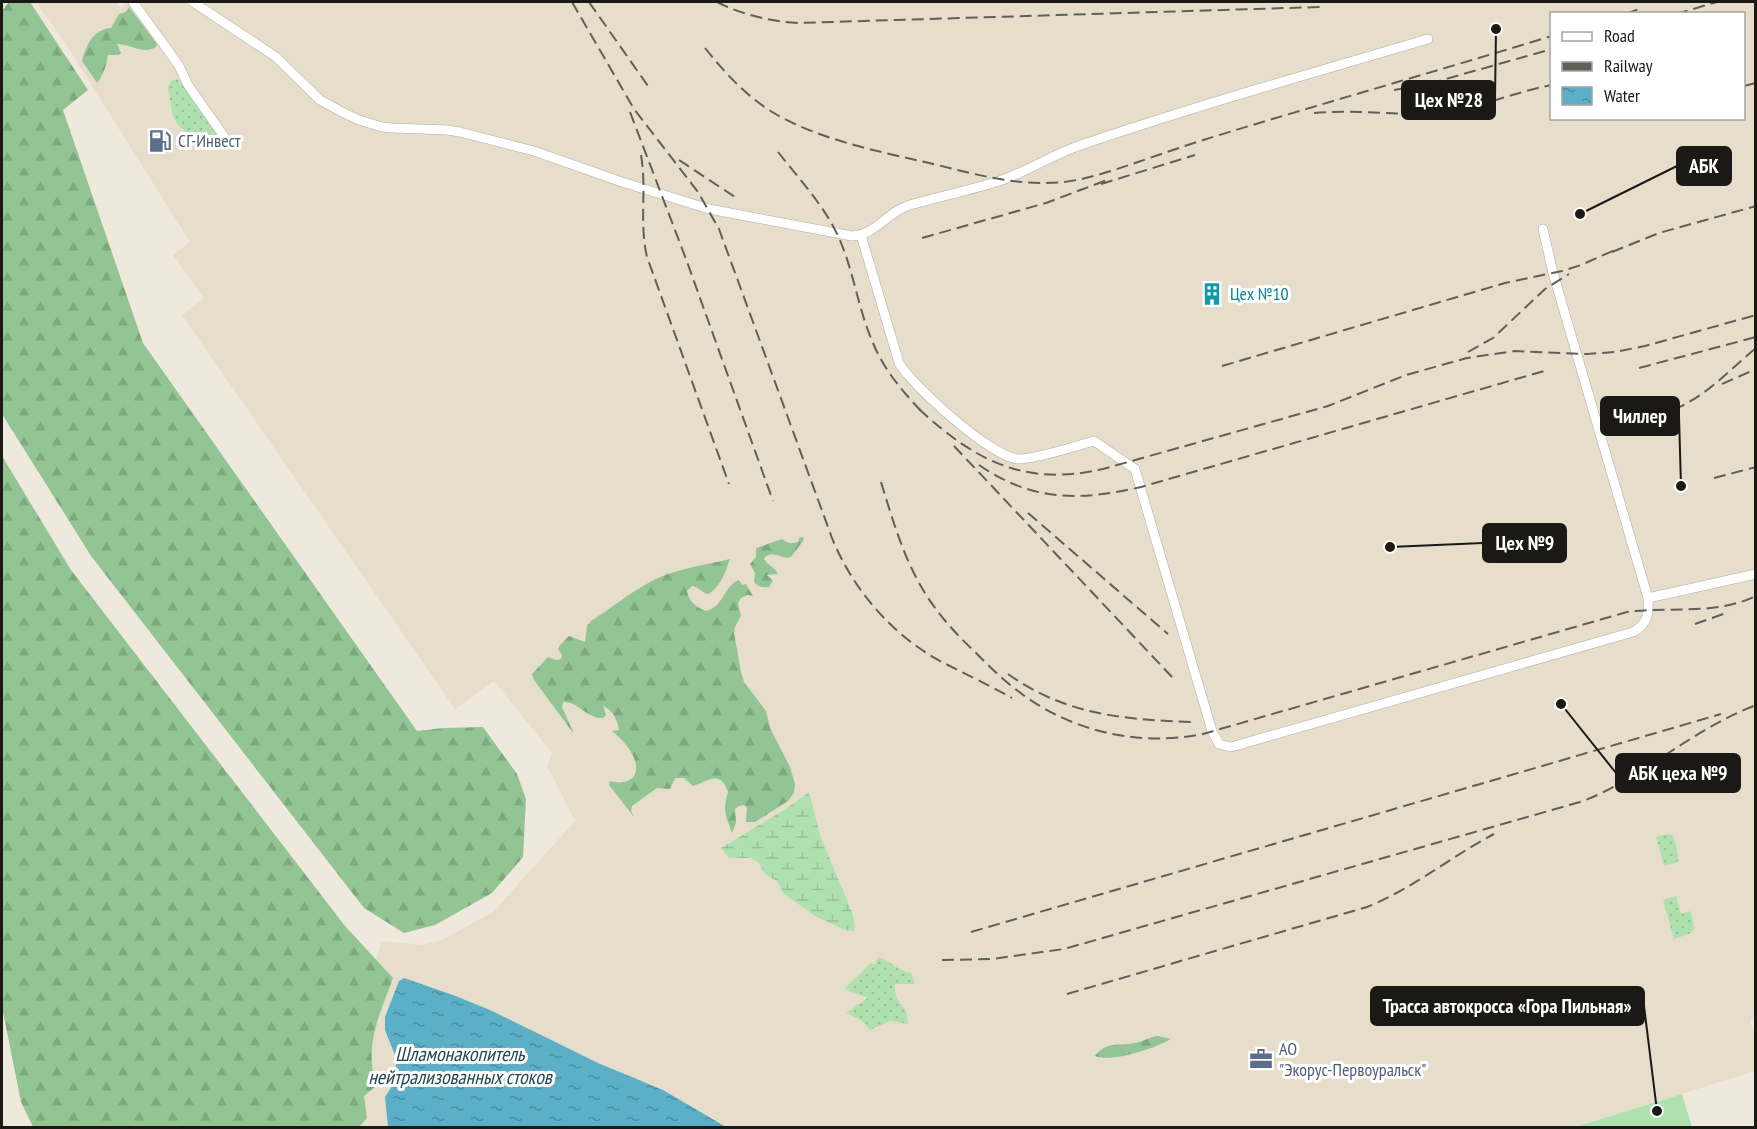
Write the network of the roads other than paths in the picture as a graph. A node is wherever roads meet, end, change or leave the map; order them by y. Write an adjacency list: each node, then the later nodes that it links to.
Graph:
1 (133, 2): 4 (street)
2 (193, 2): 6 (street)
3 (1428, 39): 6 (street)
4 (230, 145)
5 (1543, 229): 8 (street)
6 (861, 235): 8 (street)
7 (1755, 574): 8 (street)
8 (1648, 598)

